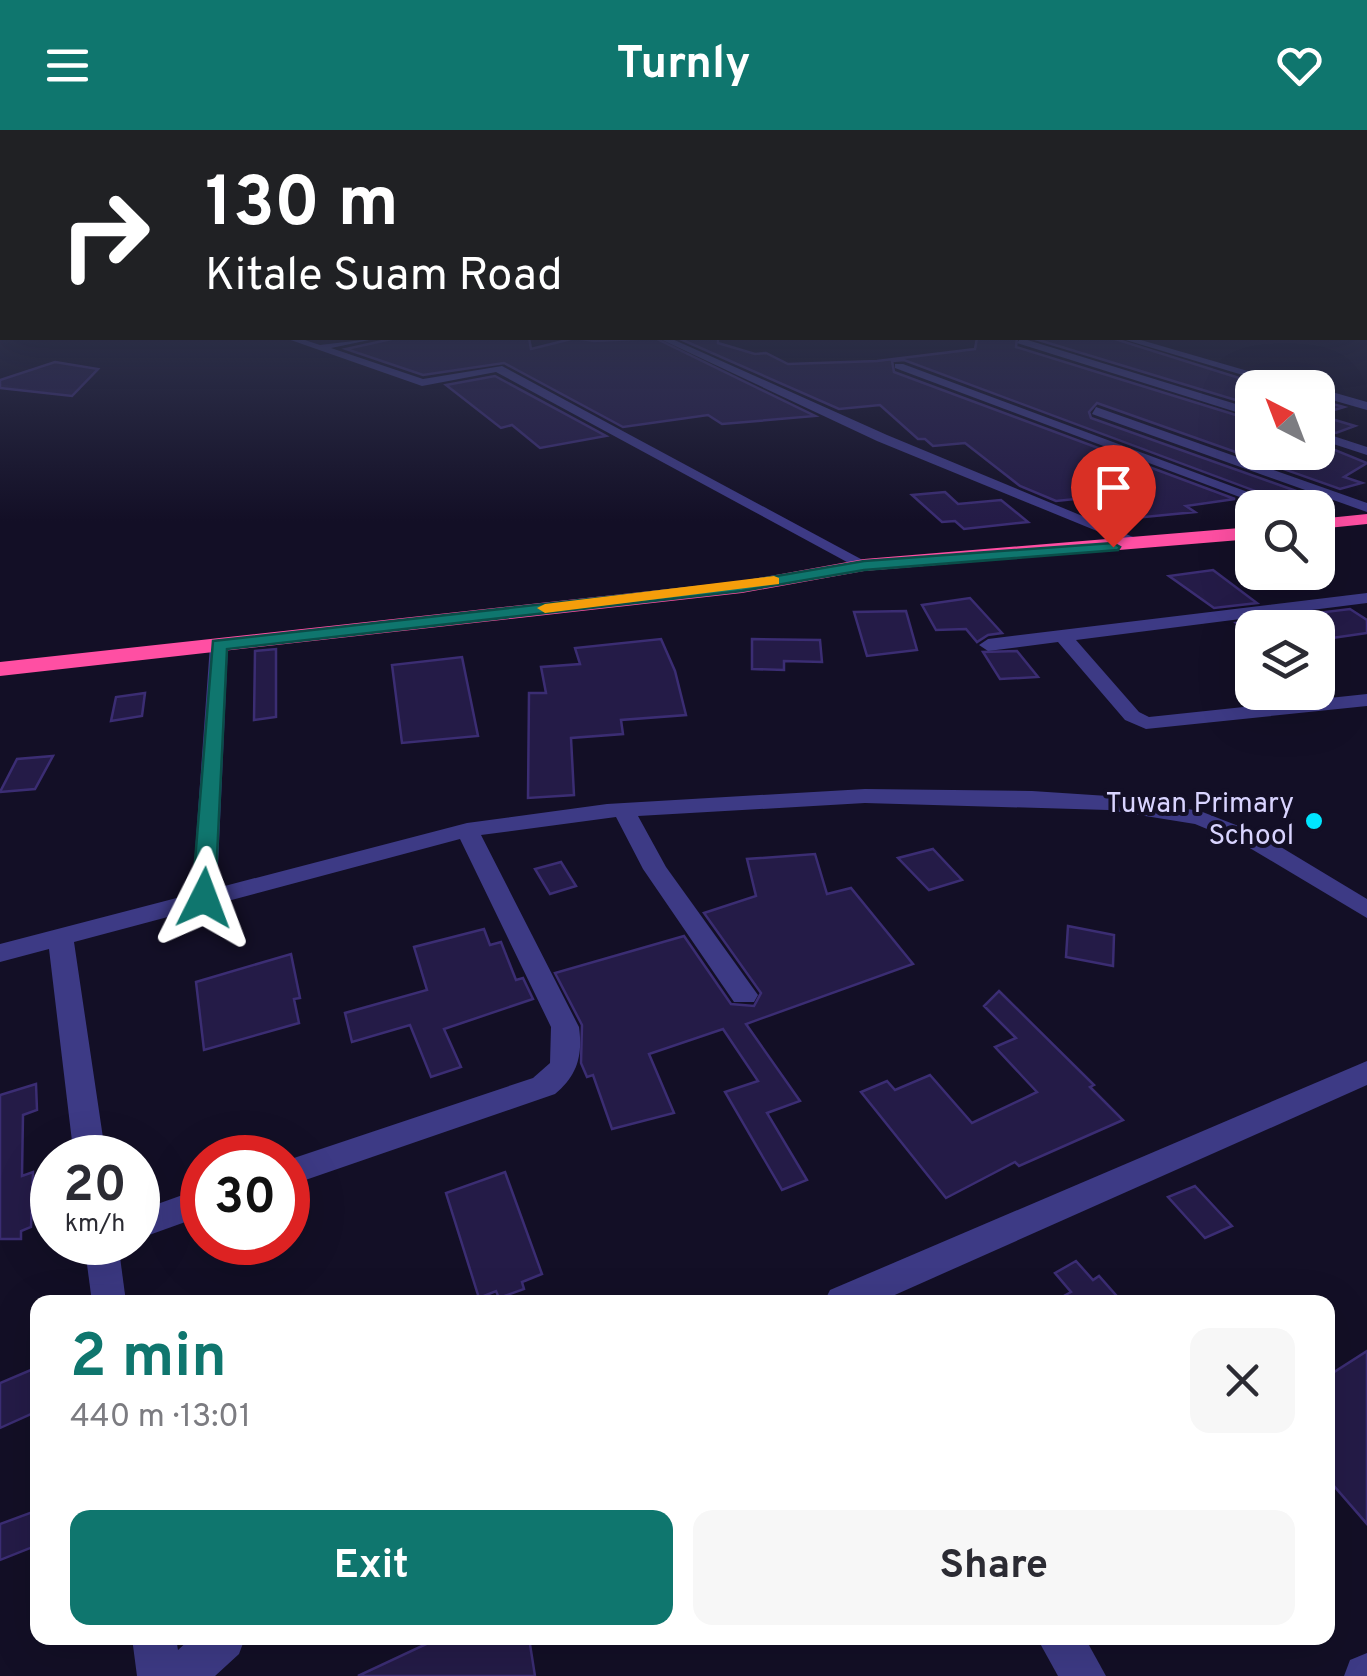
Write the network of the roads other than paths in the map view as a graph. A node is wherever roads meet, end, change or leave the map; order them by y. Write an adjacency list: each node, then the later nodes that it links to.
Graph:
1 (408, 377): 2 (street)
2 (453, 377)
3 (515, 377): 22 (street)
4 (749, 377): 21 (street)
5 (930, 377): 16 (street)
6 (1136, 377): 9 (street)
7 (1335, 397): 8 (street)
8 (1367, 406)
9 (1235, 409)
10 (1096, 411): 13 (street)
11 (1335, 440): 12 (street)
12 (1364, 448)
13 (1235, 461)
14 (1235, 470): 16 (street)
15 (1258, 470): 18 (street)
16 (1201, 476): 17 (street)
17 (1237, 490)
18 (1366, 518): 19 (highway)
19 (1335, 521)
20 (1235, 534): 21 (highway)
21 (1142, 544): 22 (highway)
22 (864, 565): 25 (highway)
23 (1367, 598): 24 (street)
24 (1063, 636): 26 (street); 28 (street)
25 (218, 645): 27 (highway); 31 (street)
26 (988, 645)
27 (0, 669)
28 (1367, 700)
29 (624, 810): 30 (street); 32 (street); 35 (street)
30 (467, 830): 31 (street); 38 (street)
31 (204, 898): 33 (street)
32 (1367, 910)
33 (60, 936): 34 (street); 37 (street)
34 (0, 953)
35 (744, 995)
36 (1367, 1072): 41 (street)
37 (87, 1135)
38 (310, 1166)
39 (104, 1265): 40 (street)
40 (108, 1295)
41 (860, 1295)
42 (155, 1645): 45 (street)
43 (216, 1645): 46 (street)
44 (1064, 1645): 47 (street)
45 (159, 1676)
46 (183, 1676)
47 (1084, 1676)

